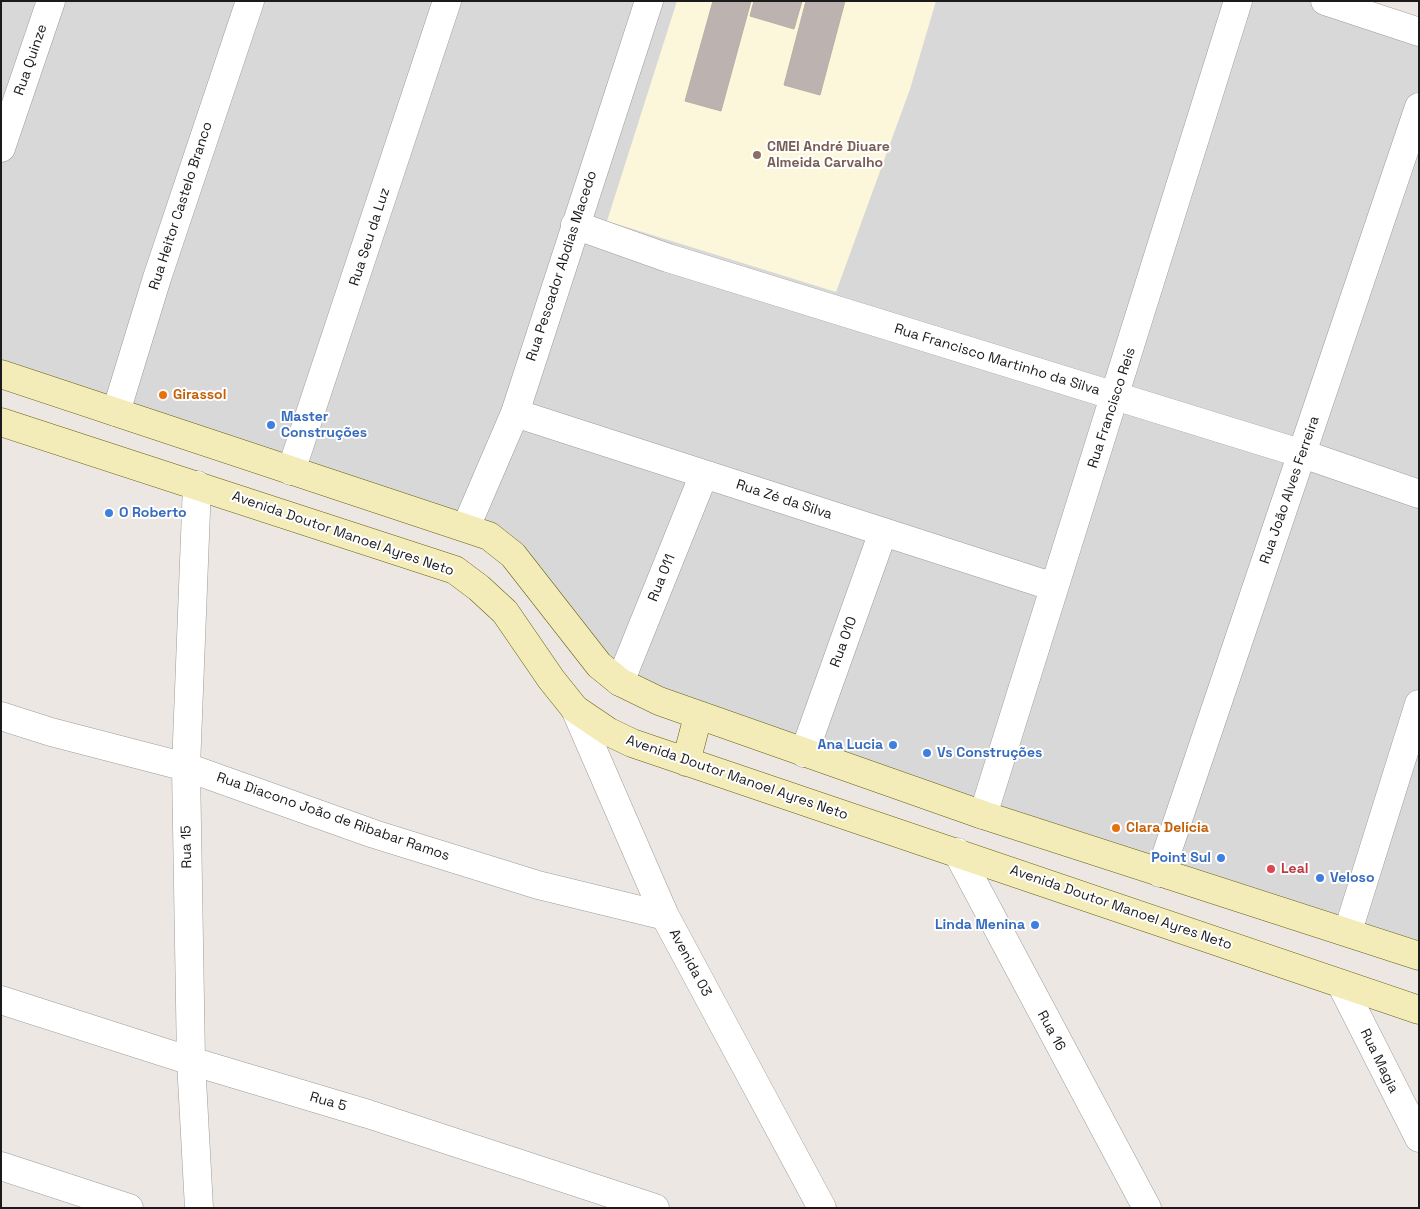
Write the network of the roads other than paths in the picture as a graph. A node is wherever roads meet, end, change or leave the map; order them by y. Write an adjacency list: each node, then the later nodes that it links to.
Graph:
1 (51, 1): 9 (street, Rua Quinze)
2 (250, 1): 13 (street, Rua Heitor Castelo Branco)
3 (447, 1): 17 (street, Rua Seu da Luz)
4 (649, 1): 10 (street, Rua Pescador Abdias Macedo)
5 (1238, 1): 12 (street, Rua Francisco Reis)
6 (1325, 1): 7 (street)
7 (1419, 32)
8 (1419, 107): 16 (street, Rua João Alves Ferreira)
9 (1, 148)
10 (575, 225): 12 (street, Rua Francisco Martinho da Silva); 14 (street, Rua Pescador Abdias Macedo)
11 (1, 374): 13 (street)
12 (1115, 398): 16 (street, Rua Francisco Martinho da Silva); 23 (street, Rua Francisco Reis)
13 (116, 412): 17 (street)
14 (515, 412): 18 (street, Rua Zé da Silva); 21 (street, Rua Pescador Abdias Macedo)
15 (1, 422): 19 (street, Avenida Doutor Manoel Ayres Neto)
16 (1303, 454): 20 (street, Rua Francisco Martinho da Silva); 34 (street, Rua João Alves Ferreira)
17 (291, 471): 21 (street)
18 (704, 474): 22 (street, Rua Zé da Silva); 24 (street, Rua 011)
19 (197, 486): 26 (street, Avenida Doutor Manoel Ayres Neto); 31 (street, Rua 15)
20 (1419, 494)
21 (466, 527): 24 (street)
22 (884, 532): 23 (street, Rua Zé da Silva); 29 (street, Rua 010)
23 (1054, 587): 32 (street, Rua Francisco Reis)
24 (620, 682): 28 (street)
25 (1419, 704): 36 (street)
26 (576, 710): 30 (street, Avenida Doutor Manoel Ayres Neto); 35 (street, Avenida 03)
27 (1, 716): 31 (street, Rua Diacono João de Ribabar Ramos)
28 (698, 716): 29 (street); 30 (street)
29 (804, 753): 32 (street)
30 (686, 762): 33 (street, Avenida Doutor Manoel Ayres Neto)
31 (186, 767): 35 (street, Rua Diacono João de Ribabar Ramos); 41 (street, Rua 15)
32 (983, 815): 34 (street)
33 (957, 852): 38 (street, Avenida Doutor Manoel Ayres Neto); 48 (street, Rua 16)
34 (1160, 874): 36 (street)
35 (665, 916): 47 (street, Avenida 03)
36 (1348, 932): 37 (street)
37 (1419, 956)
38 (1341, 984): 40 (street, Avenida Doutor Manoel Ayres Neto); 42 (street, Rua Magia)
39 (1, 1000): 41 (street, Rua 5)
40 (1419, 1010)
41 (191, 1061): 45 (street, Rua 15); 46 (street, Rua 5)
42 (1419, 1138)
43 (1, 1166): 44 (street)
44 (129, 1208)
45 (199, 1208)
46 (654, 1208)
47 (822, 1208)
48 (1147, 1208)

